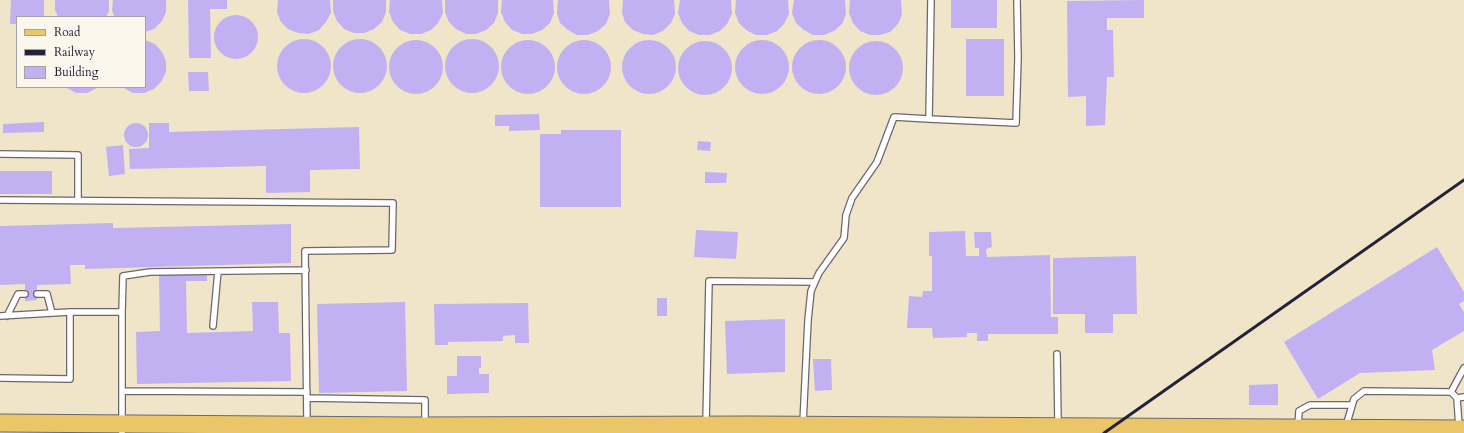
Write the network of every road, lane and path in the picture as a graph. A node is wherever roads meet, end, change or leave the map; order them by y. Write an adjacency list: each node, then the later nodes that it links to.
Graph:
1 (931, 0): 3 (lane)
2 (1017, 0): 3 (lane)
3 (930, 119): 9 (lane)
4 (0, 154): 6 (lane)
5 (0, 200): 6 (lane)
6 (78, 200): 7 (lane)
7 (306, 270): 8 (lane); 23 (lane)
8 (218, 271): 13 (lane); 17 (lane)
9 (815, 282): 28 (lane); 31 (lane)
10 (25, 294): 16 (lane)
11 (37, 294): 14 (lane)
12 (70, 312): 13 (lane); 14 (lane); 20 (lane)
13 (122, 312): 21 (lane)
14 (52, 313): 16 (lane)
15 (0, 316): 16 (lane)
16 (6, 316)
17 (213, 326)
18 (1057, 354): 30 (lane)
19 (1464, 368): 22 (lane)
20 (0, 378)
21 (122, 391): 23 (lane); 34 (lane)
22 (1451, 392): 25 (lane); 26 (lane)
23 (307, 395): 29 (lane); 35 (lane)
24 (1464, 397): 25 (lane)
25 (1457, 398): 39 (lane)
26 (1352, 405): 32 (lane); 33 (lane)
27 (0, 423): 34 (main road)
28 (706, 425): 31 (main road); 37 (main road)
29 (425, 426): 35 (main road); 40 (main road)
30 (1058, 427): 38 (main road); 41 (main road)
31 (795, 428): 38 (main road)
32 (1297, 428): 33 (main road); 43 (main road)
33 (1346, 428): 44 (main road)
34 (122, 429): 35 (main road)
35 (307, 429)
36 (645, 429): 37 (main road); 40 (main road)
37 (684, 429)
38 (851, 429)
39 (1461, 429): 44 (main road)
40 (478, 430)
41 (1213, 430): 42 (main road)
42 (1236, 430): 43 (main road)
43 (1267, 430)
44 (1398, 431)

